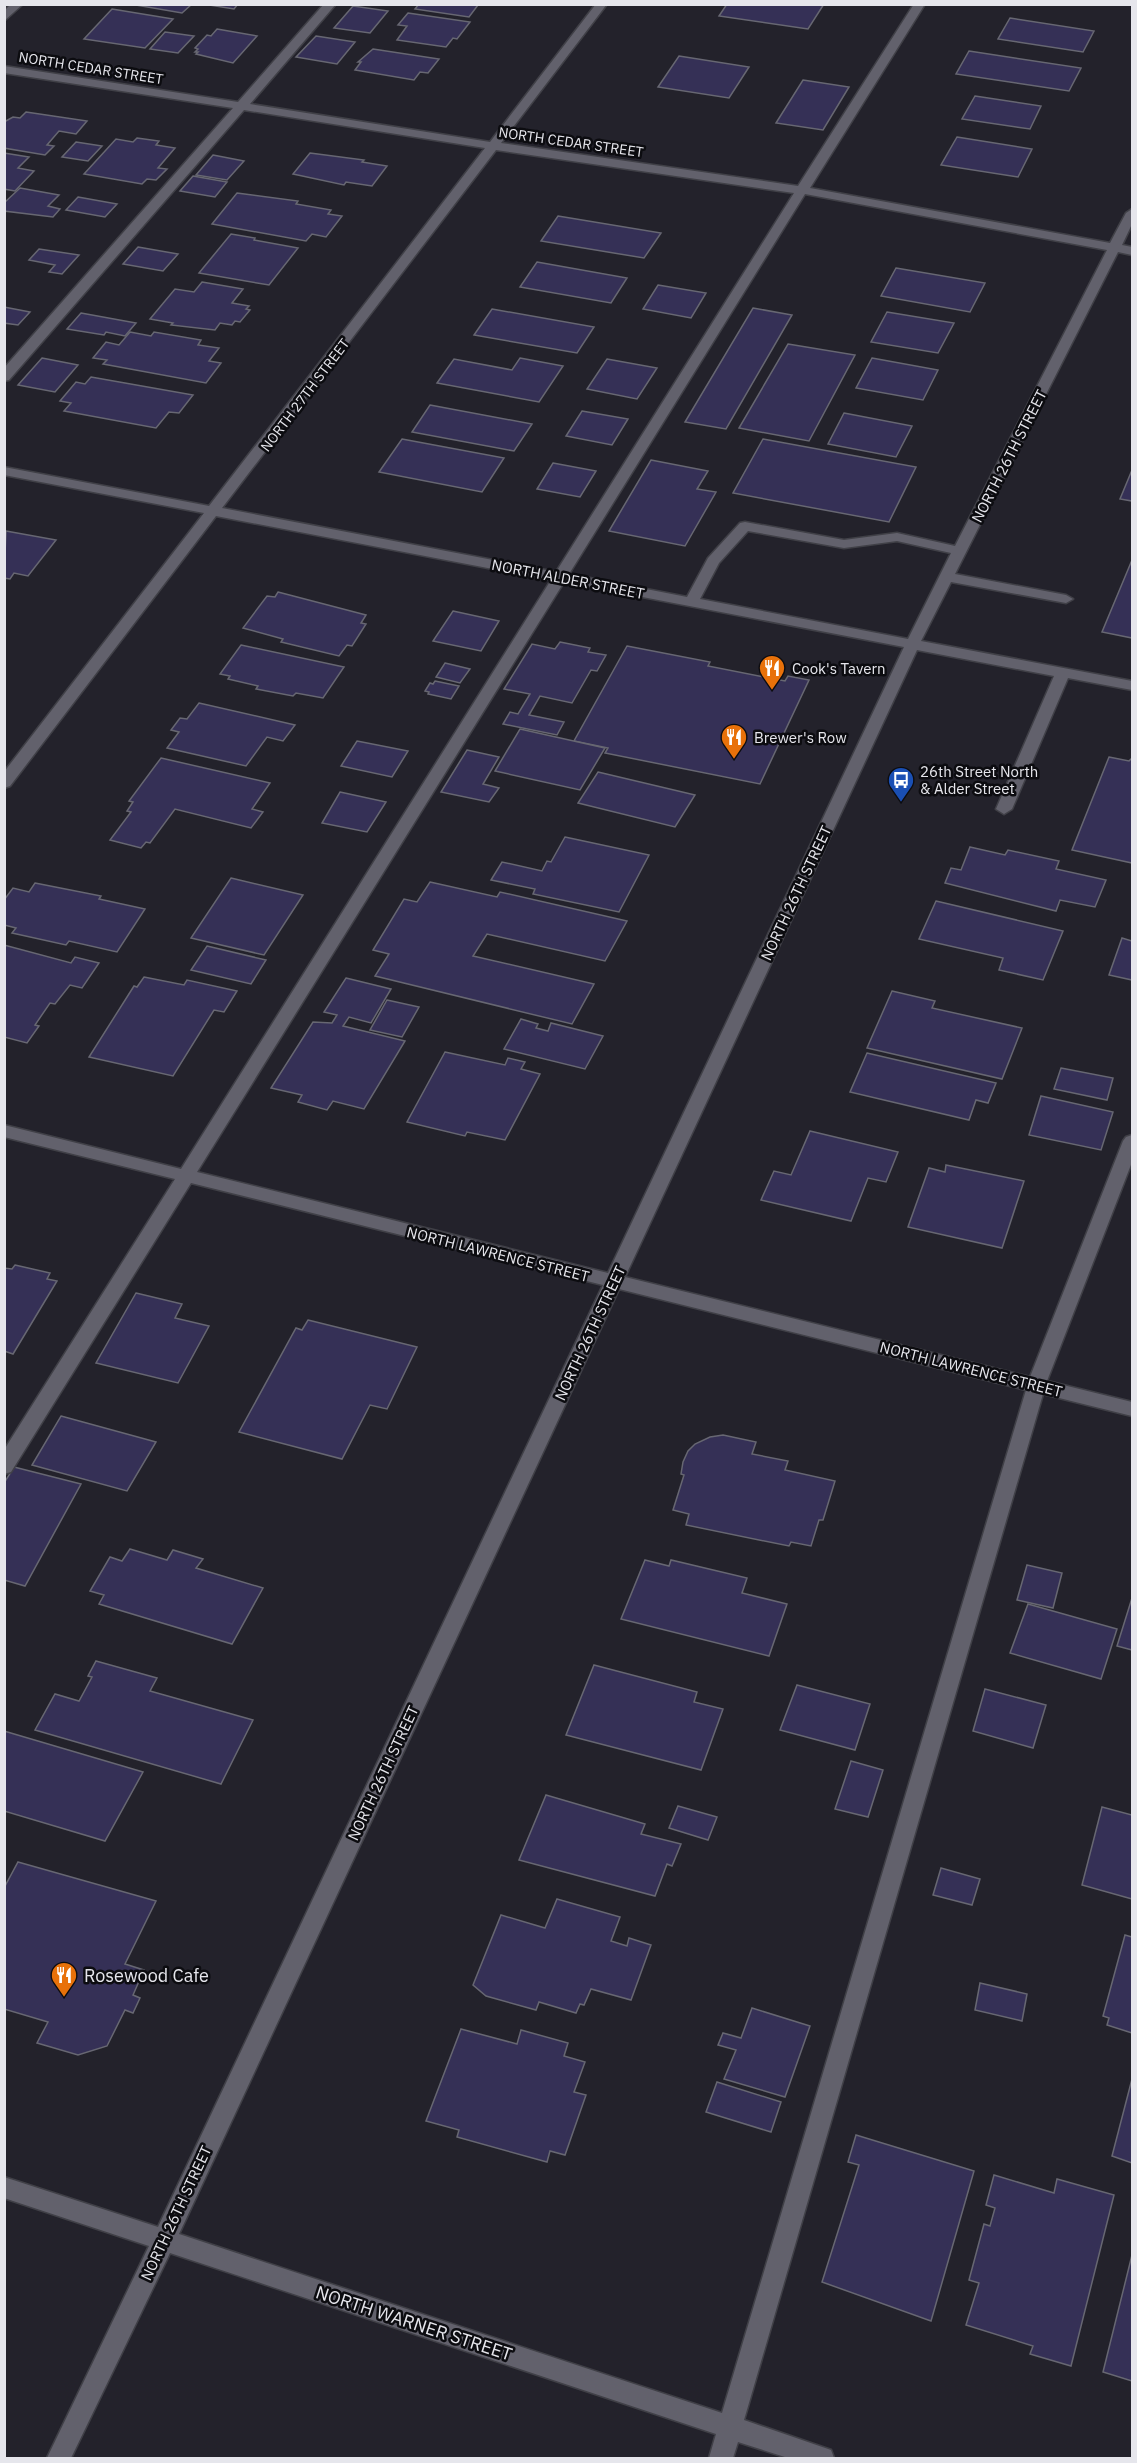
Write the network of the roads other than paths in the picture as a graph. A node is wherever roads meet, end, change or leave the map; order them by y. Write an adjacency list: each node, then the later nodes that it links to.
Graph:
1 (18, 4): 5 (street)
2 (331, 4): 7 (street)
3 (602, 4): 8 (street, NORTH 27TH STREET)
4 (920, 4): 9 (street)
5 (4, 18)
6 (4, 69): 7 (street, NORTH CEDAR STREET)
7 (243, 107): 8 (street, NORTH CEDAR STREET); 13 (street)
8 (495, 146): 9 (street, NORTH CEDAR STREET); 15 (street, NORTH 27TH STREET)
9 (802, 190): 11 (street, NORTH CEDAR STREET); 17 (street)
10 (1132, 213): 11 (street, NORTH 26TH STREET)
11 (1116, 249): 12 (street, NORTH CEDAR STREET); 16 (street, NORTH 26TH STREET)
12 (1132, 251)
13 (4, 377)
14 (4, 471): 15 (street, NORTH ALDER STREET)
15 (215, 511): 17 (street, NORTH ALDER STREET); 24 (street, NORTH 27TH STREET)
16 (960, 551): 18 (street, NORTH 26TH STREET); 20 (street)
17 (560, 577): 20 (street, NORTH ALDER STREET); 28 (street)
18 (947, 577): 19 (street); 21 (street, NORTH 26TH STREET)
19 (1066, 599)
20 (691, 602): 21 (street, NORTH ALDER STREET)
21 (912, 645): 22 (street, NORTH ALDER STREET); 29 (street, NORTH 26TH STREET)
22 (1063, 673): 23 (street, NORTH ALDER STREET); 25 (street)
23 (1132, 686)
24 (4, 783)
25 (1004, 809)
26 (4, 1131): 28 (street, NORTH LAWRENCE STREET)
27 (1132, 1141): 30 (street)
28 (186, 1176): 29 (street, NORTH LAWRENCE STREET); 32 (street)
29 (613, 1282): 30 (street, NORTH LAWRENCE STREET); 34 (street, NORTH 26TH STREET)
30 (1037, 1384): 31 (street, NORTH LAWRENCE STREET); 35 (street)
31 (1132, 1409)
32 (4, 1467)
33 (4, 2187): 34 (street, NORTH WARNER STREET)
34 (164, 2240): 35 (street, NORTH WARNER STREET); 36 (street, NORTH 26TH STREET)
35 (731, 2428): 37 (street); 38 (street, NORTH WARNER STREET)
36 (59, 2458)
37 (721, 2458)
38 (822, 2458)

